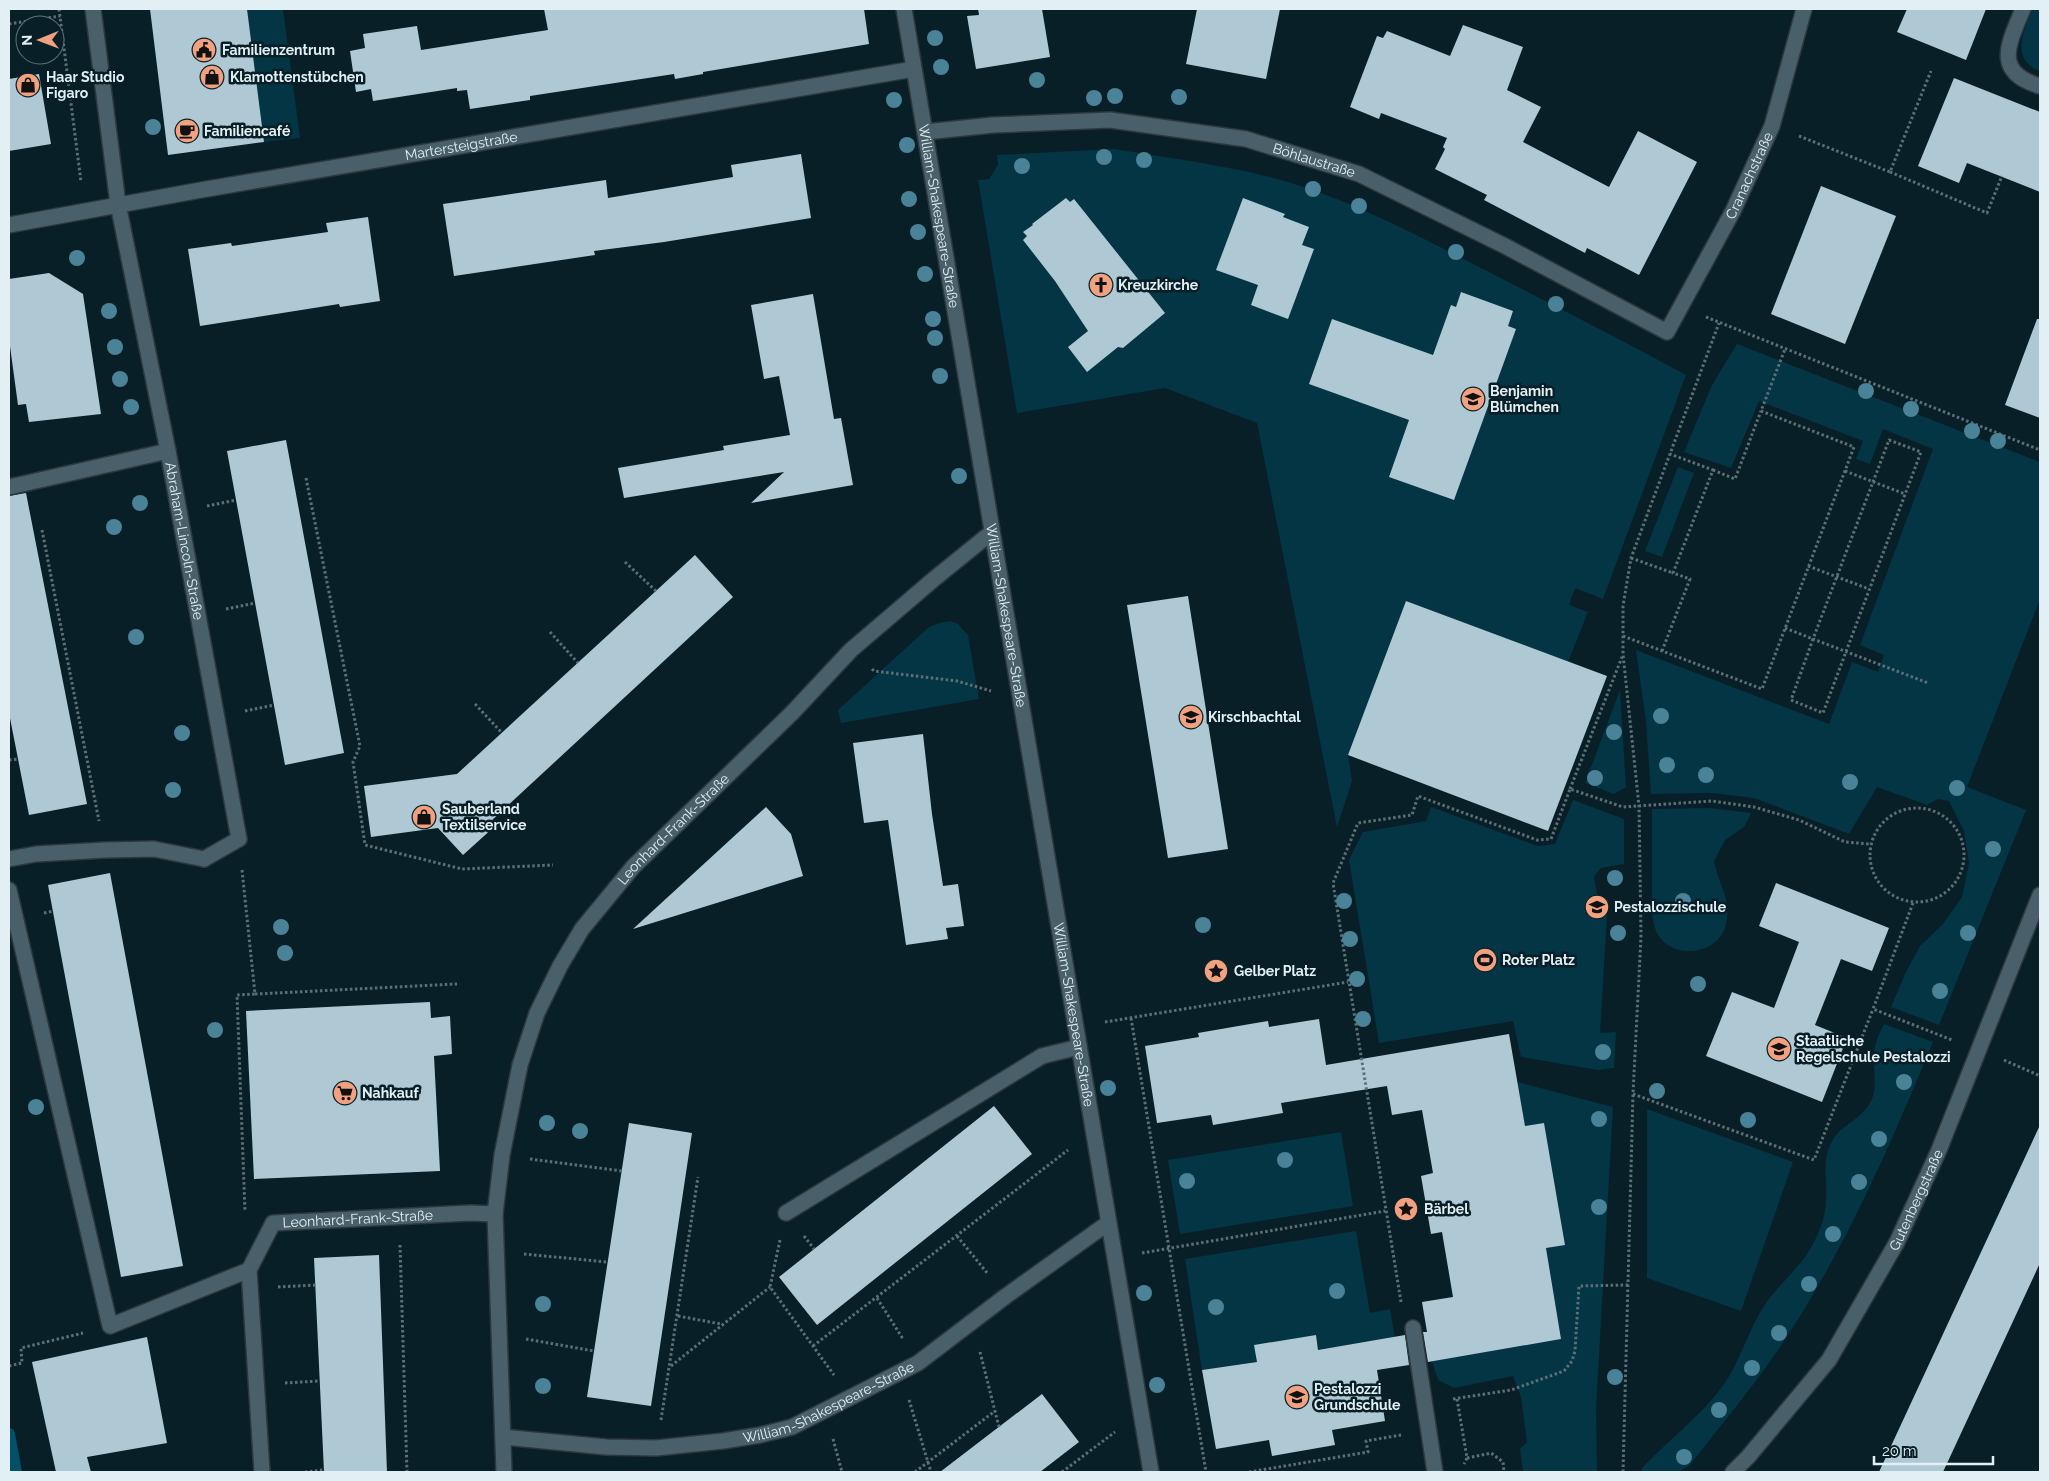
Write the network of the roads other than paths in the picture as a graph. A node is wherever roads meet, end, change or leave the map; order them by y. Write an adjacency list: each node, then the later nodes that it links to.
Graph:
1 (93, 9): 8 (street, Abraham-Lincoln-Straße)
2 (904, 9): 5 (street, William-Shakespeare-Straße)
3 (1804, 9): 10 (street, Cranachstraße)
4 (2023, 9): 6 (street)
5 (914, 69): 7 (street, William-Shakespeare-Straße); 8 (street, Martersteigstraße)
6 (2040, 86)
7 (925, 132): 10 (street, Böhlaustraße); 13 (street, William-Shakespeare-Straße)
8 (118, 204): 9 (street, Martersteigstraße); 11 (street, Abraham-Lincoln-Straße)
9 (9, 225)
10 (1667, 332)
11 (168, 451): 12 (street); 14 (street, Abraham-Lincoln-Straße)
12 (9, 487)
13 (992, 532): 17 (street, William-Shakespeare-Straße); 19 (street, Leonhard-Frank-Straße)
14 (9, 859)
15 (9, 890): 21 (street)
16 (2040, 895): 28 (street, Gutenbergstraße)
17 (1078, 1047): 18 (street); 20 (street, William-Shakespeare-Straße)
18 (786, 1212)
19 (495, 1214): 21 (street, Leonhard-Frank-Straße); 23 (street, Leonhard-Frank-Straße)
20 (1108, 1223): 23 (street, William-Shakespeare-Straße); 26 (street, William-Shakespeare-Straße)
21 (249, 1270): 24 (street)
22 (1413, 1328): 27 (street)
23 (503, 1437): 25 (street, Leonhard-Frank-Straße)
24 (262, 1472)
25 (504, 1472)
26 (1151, 1472)
27 (1435, 1472)
28 (1733, 1472)

